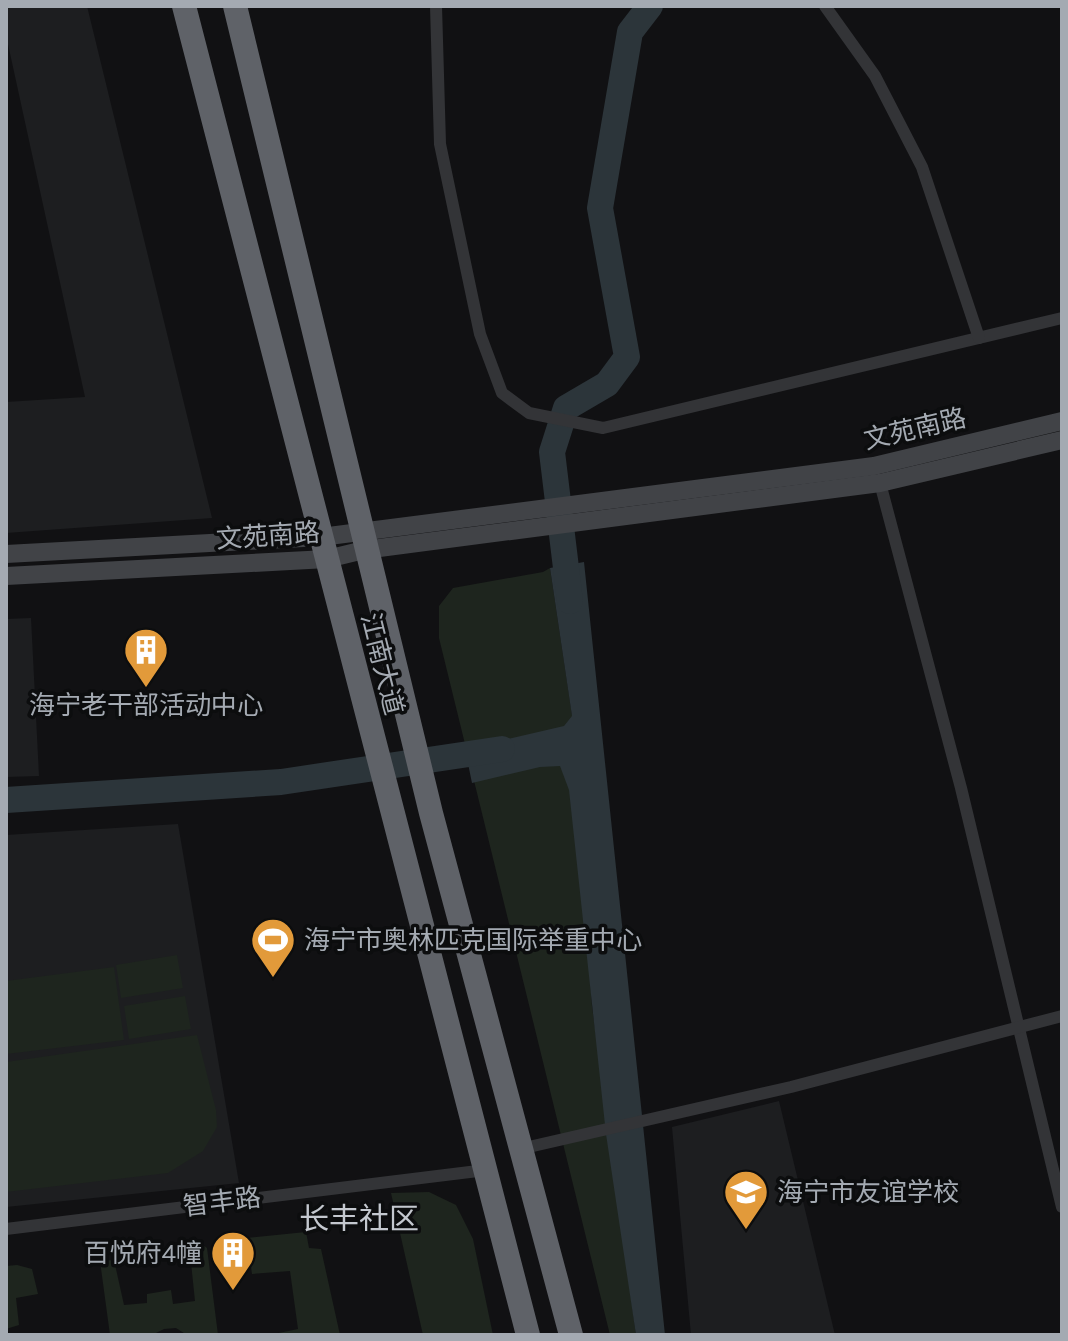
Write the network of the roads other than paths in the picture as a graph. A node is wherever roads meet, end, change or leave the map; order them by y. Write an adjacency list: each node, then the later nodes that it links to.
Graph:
1 (184, 6): 11 (highway, 江南大道)
2 (235, 6): 10 (highway, 江南大道)
3 (436, 6): 6 (street)
4 (825, 6): 6 (street)
5 (1062, 318): 6 (street)
6 (979, 338)
7 (1062, 421): 10 (main road, 文苑南路)
8 (1062, 440): 9 (main road, 文苑南路)
9 (880, 483): 10 (main road, 文苑南路); 15 (street)
10 (362, 541): 11 (main road, 文苑南路); 16 (highway, 江南大道)
11 (324, 548): 12 (main road, 文苑南路); 13 (main road, 文苑南路); 17 (highway, 江南大道)
12 (6, 554)
13 (6, 576)
14 (1062, 1016): 15 (street)
15 (1017, 1026): 16 (street); 18 (street)
16 (520, 1149): 21 (highway, 江南大道)
17 (486, 1170): 19 (street, 智丰路); 20 (highway, 江南大道)
18 (1062, 1207)
19 (6, 1229)
20 (528, 1335)
21 (571, 1335)

